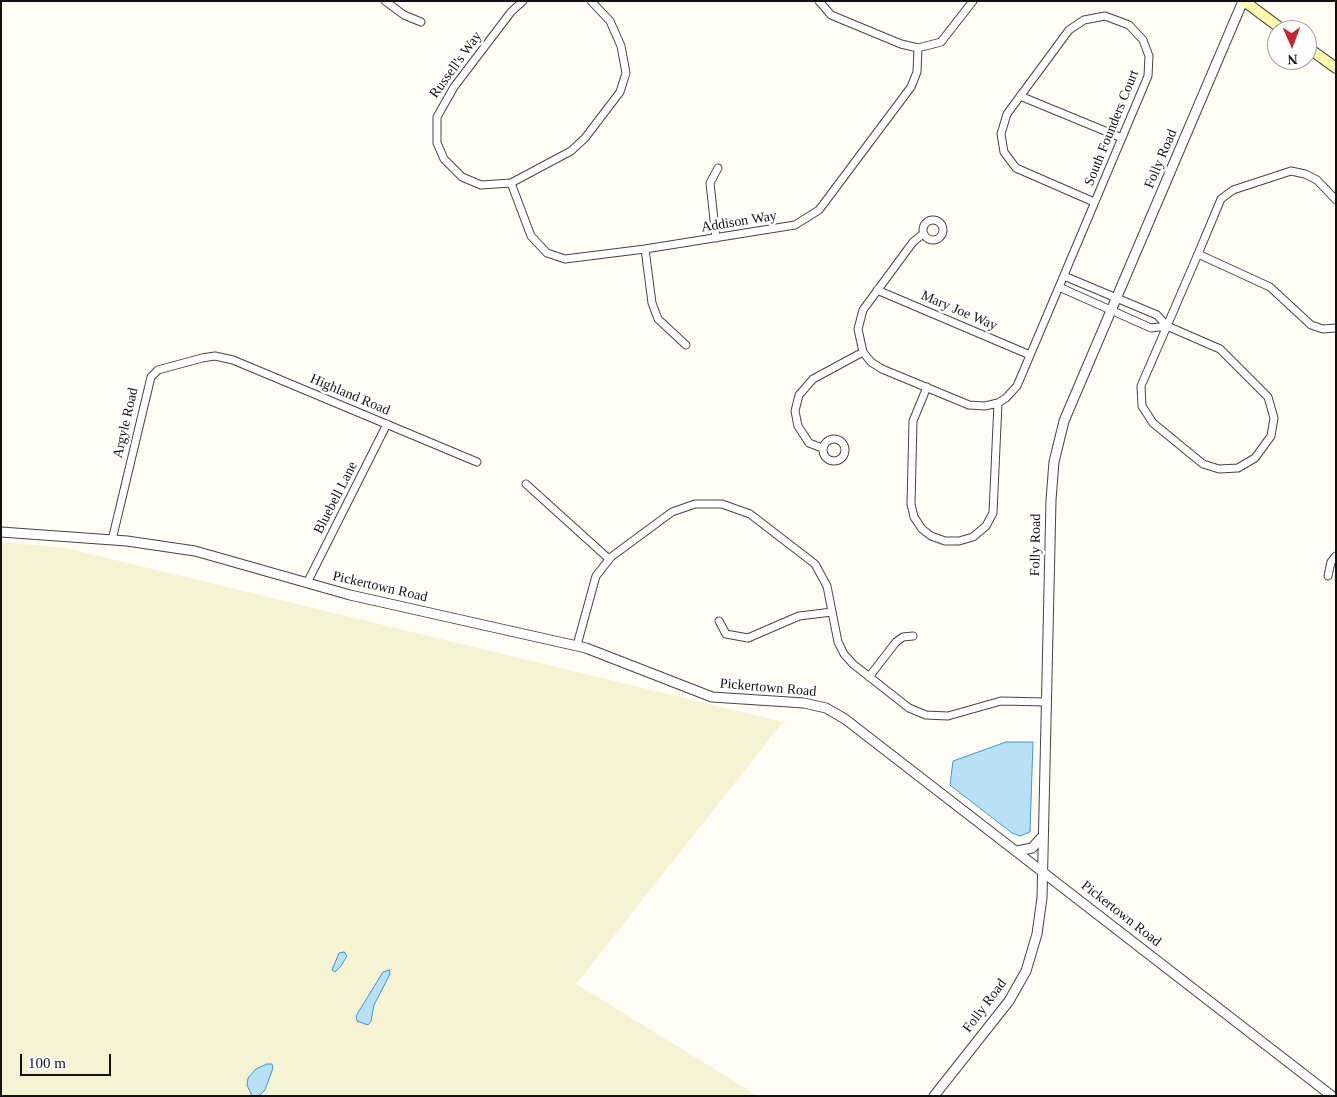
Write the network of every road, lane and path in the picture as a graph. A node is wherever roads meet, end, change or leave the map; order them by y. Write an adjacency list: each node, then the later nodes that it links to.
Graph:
1 (385, 1): 8 (street)
2 (523, 1): 15 (street, Russell's Way)
3 (591, 1): 15 (street, Russell's Way)
4 (818, 1): 9 (street)
5 (973, 1): 9 (street)
6 (1243, 1): 7 (main road); 25 (street, Folly Road)
7 (1269, 20)
8 (421, 22)
9 (918, 48): 19 (street, Addison Way)
10 (1317, 55): 11 (main road)
11 (1336, 68)
12 (1020, 96): 13 (street); 13 (street, South Founders Court); 17 (street, South Founders Court)
13 (1122, 138): 17 (street, South Founders Court)
14 (718, 168): 19 (street)
15 (511, 183): 20 (street, Addison Way)
16 (1336, 200): 21 (street)
17 (1094, 202): 22 (street, South Founders Court)
18 (923, 234): 24 (street)
19 (716, 238): 20 (street, Addison Way)
20 (645, 249): 29 (street)
21 (1198, 254): 27 (street); 28 (street)
22 (1064, 276): 23 (street, South Founders Court); 25 (street)
23 (1059, 287): 26 (street); 31 (street, South Founders Court)
24 (878, 290): 30 (street); 31 (street, Mary Joe Way)
25 (1117, 298): 26 (street, Folly Road); 27 (street)
26 (1112, 311): 27 (street); 50 (street, Folly Road)
27 (1167, 326): 27 (street)
28 (1336, 328)
29 (686, 344)
30 (863, 352): 33 (street); 36 (street)
31 (1030, 355): 34 (street, South Founders Court)
32 (212, 356): 35 (street, Highland Road); 40 (street, Argyle Road)
33 (927, 387): 34 (street); 34 (street)
34 (998, 403)
35 (387, 424): 37 (street, Highland Road); 44 (street, Bluebell Lane)
36 (822, 448)
37 (477, 462)
38 (526, 484): 42 (street)
39 (1, 532): 40 (street, Pickertown Road)
40 (112, 540): 44 (street, Pickertown Road)
41 (1336, 556): 43 (street)
42 (609, 559): 45 (street); 48 (street)
43 (1328, 576)
44 (308, 583): 48 (street, Pickertown Road)
45 (832, 612): 46 (street); 49 (street)
46 (719, 621)
47 (913, 636): 49 (street)
48 (577, 646): 52 (street, Pickertown Road)
49 (869, 677): 50 (street)
50 (1045, 702): 51 (street, Folly Road)
51 (1043, 834): 52 (street); 53 (street, Folly Road)
52 (1016, 850): 53 (street, Pickertown Road)
53 (1043, 871): 54 (street, Pickertown Road); 55 (street, Folly Road)
54 (1063, 887): 55 (street); 57 (street, Pickertown Road)
55 (1042, 896): 56 (street, Folly Road)
56 (934, 1096)
57 (1332, 1096)

